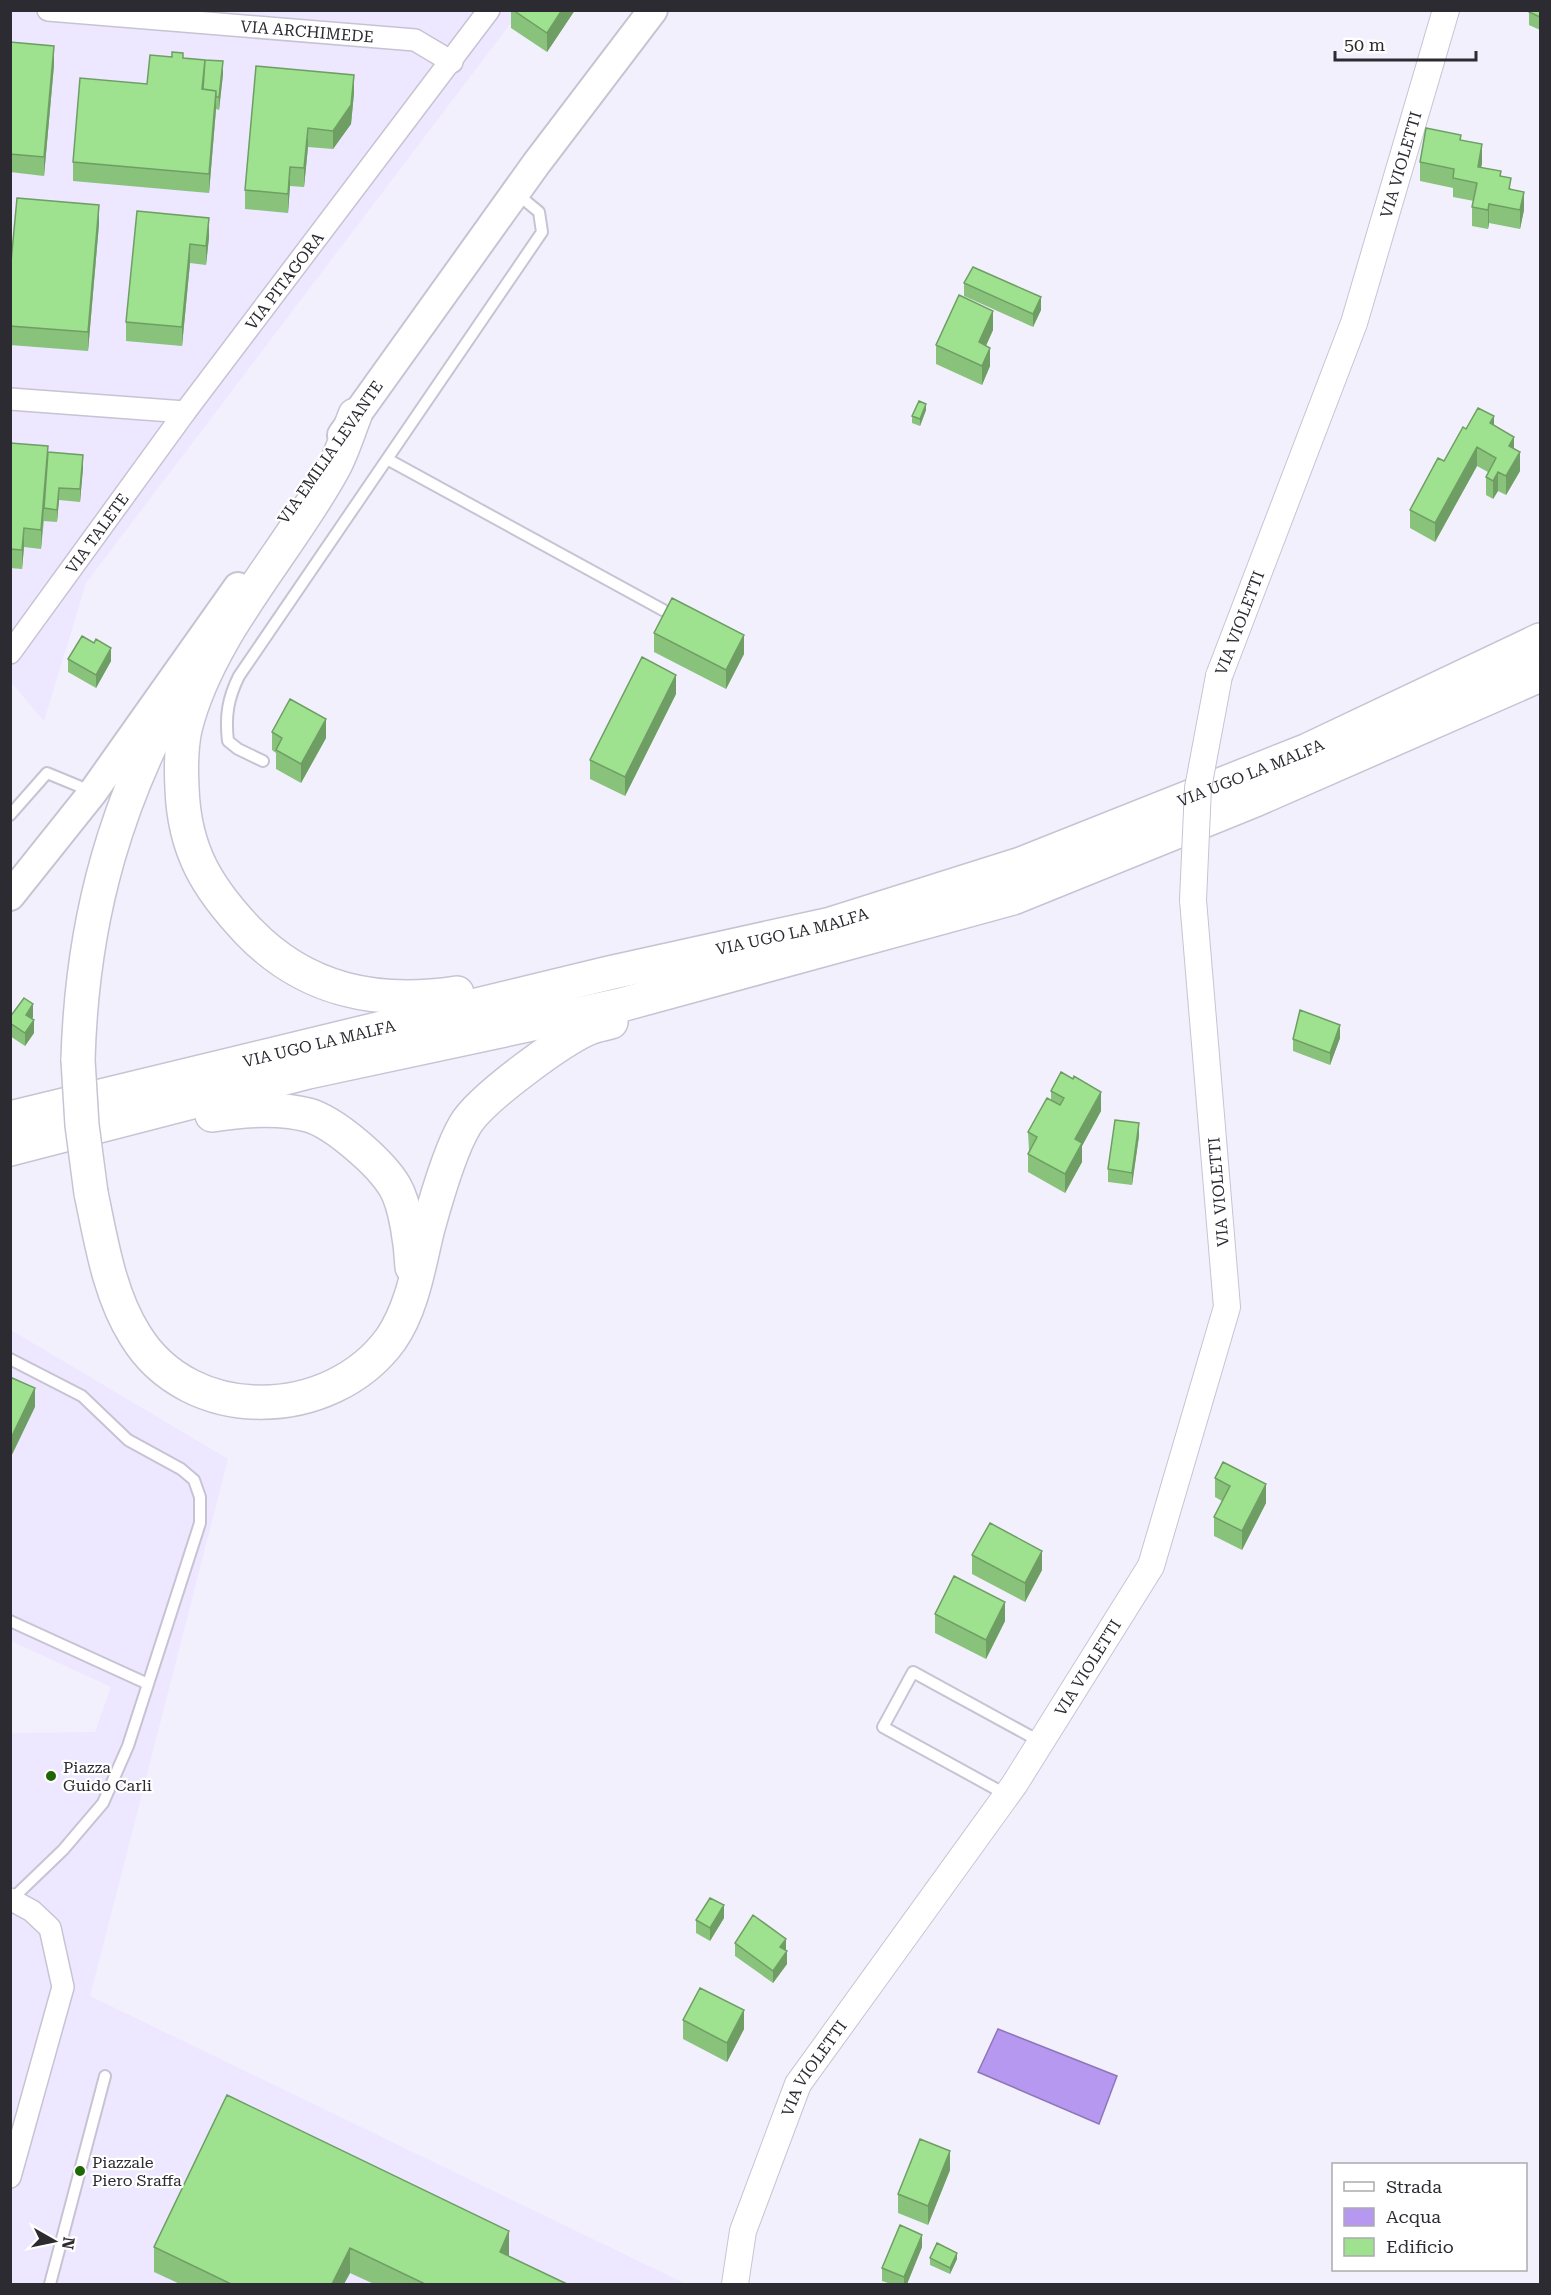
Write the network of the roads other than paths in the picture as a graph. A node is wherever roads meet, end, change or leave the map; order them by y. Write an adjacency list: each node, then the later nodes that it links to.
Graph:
1 (48, 10): 5 (street, VIA ARCHIMEDE)
2 (489, 10): 5 (street, VIA PITAGORA)
3 (653, 10): 6 (main road, VIA EMILIA LEVANTE)
4 (1446, 10): 30 (street, VIA VIOLETTI, bridge)
5 (452, 62): 8 (street, VIA PITAGORA)
6 (516, 193): 9 (main road, VIA EMILIA LEVANTE); 10 (lane)
7 (10, 399): 8 (street)
8 (185, 412): 15 (street, VIA TALETE)
9 (355, 415): 11 (main road, VIA EMILIA LEVANTE); 23 (highway)
10 (387, 459): 12 (lane); 18 (lane)
11 (230, 599): 19 (main road, VIA EMILIA LEVANTE); 26 (highway, bridge)
12 (663, 610)
13 (1540, 631): 16 (lane)
14 (1540, 640): 16 (highway, VIA UGO LA MALFA)
15 (10, 653)
16 (1507, 656): 23 (highway, VIA UGO LA MALFA)
17 (1540, 675): 22 (highway, VIA UGO LA MALFA)
18 (263, 760)
19 (93, 792): 20 (lane); 21 (main road, VIA EMILIA LEVANTE)
20 (10, 815)
21 (10, 896)
22 (1013, 898): 25 (highway, VIA UGO LA MALFA); 26 (highway)
23 (609, 974): 24 (highway, VIA UGO LA MALFA)
24 (10, 1118)
25 (10, 1149): 26 (highway)
26 (413, 1287)
27 (10, 1359): 29 (lane)
28 (10, 1621): 29 (lane)
29 (148, 1684): 32 (lane)
30 (1041, 1742): 31 (street, VIA VIOLETTI); 31 (lane)
31 (1007, 1795): 36 (street, VIA VIOLETTI)
32 (11, 1899): 34 (street)
33 (105, 2076): 35 (lane)
34 (10, 2177)
35 (50, 2284)
36 (735, 2284)

